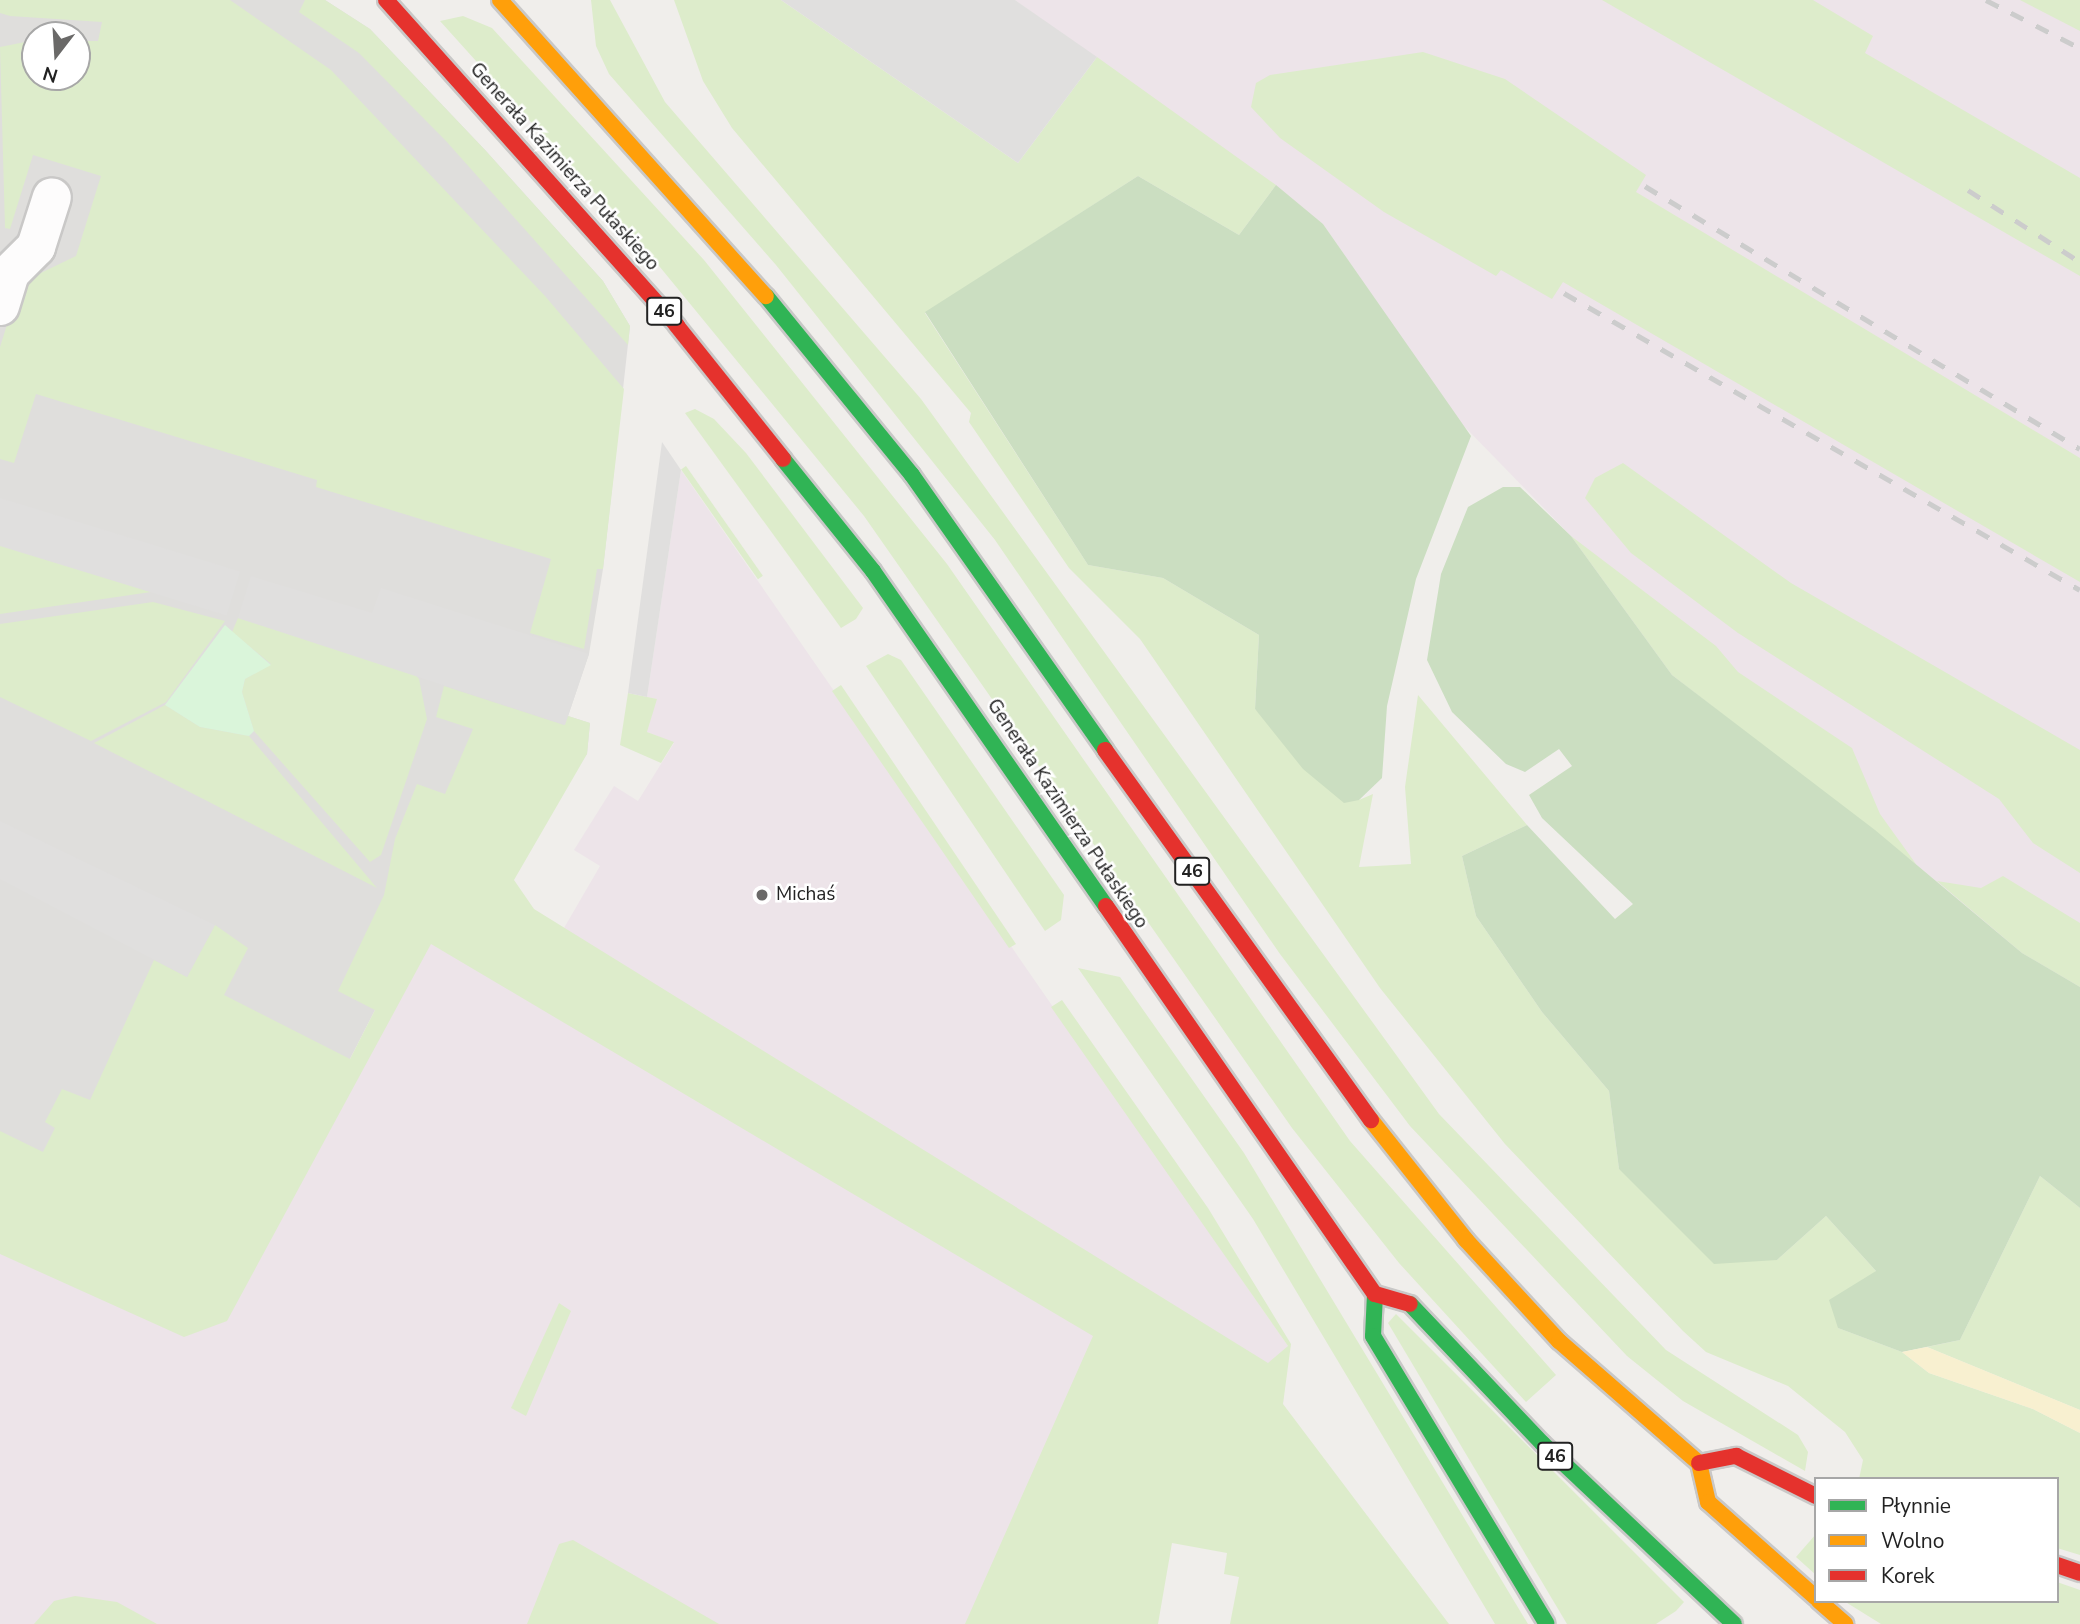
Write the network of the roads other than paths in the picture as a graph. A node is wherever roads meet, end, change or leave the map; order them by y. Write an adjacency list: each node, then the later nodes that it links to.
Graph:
1 (386, 0): 5 (main road, Generała Kazimierza Pułaskiego / 46)
2 (500, 0): 6 (main road, 46)
3 (52, 197): 4 (street)
4 (0, 306)
5 (1375, 1294): 12 (main road); 13 (main road, 46)
6 (1699, 1462): 7 (main road); 10 (main road)
7 (1814, 1495)
8 (2059, 1566): 9 (main road)
9 (2080, 1573)
10 (1814, 1597)
11 (1820, 1603): 14 (main road)
12 (1547, 1624)
13 (1734, 1624)
14 (1845, 1624)

